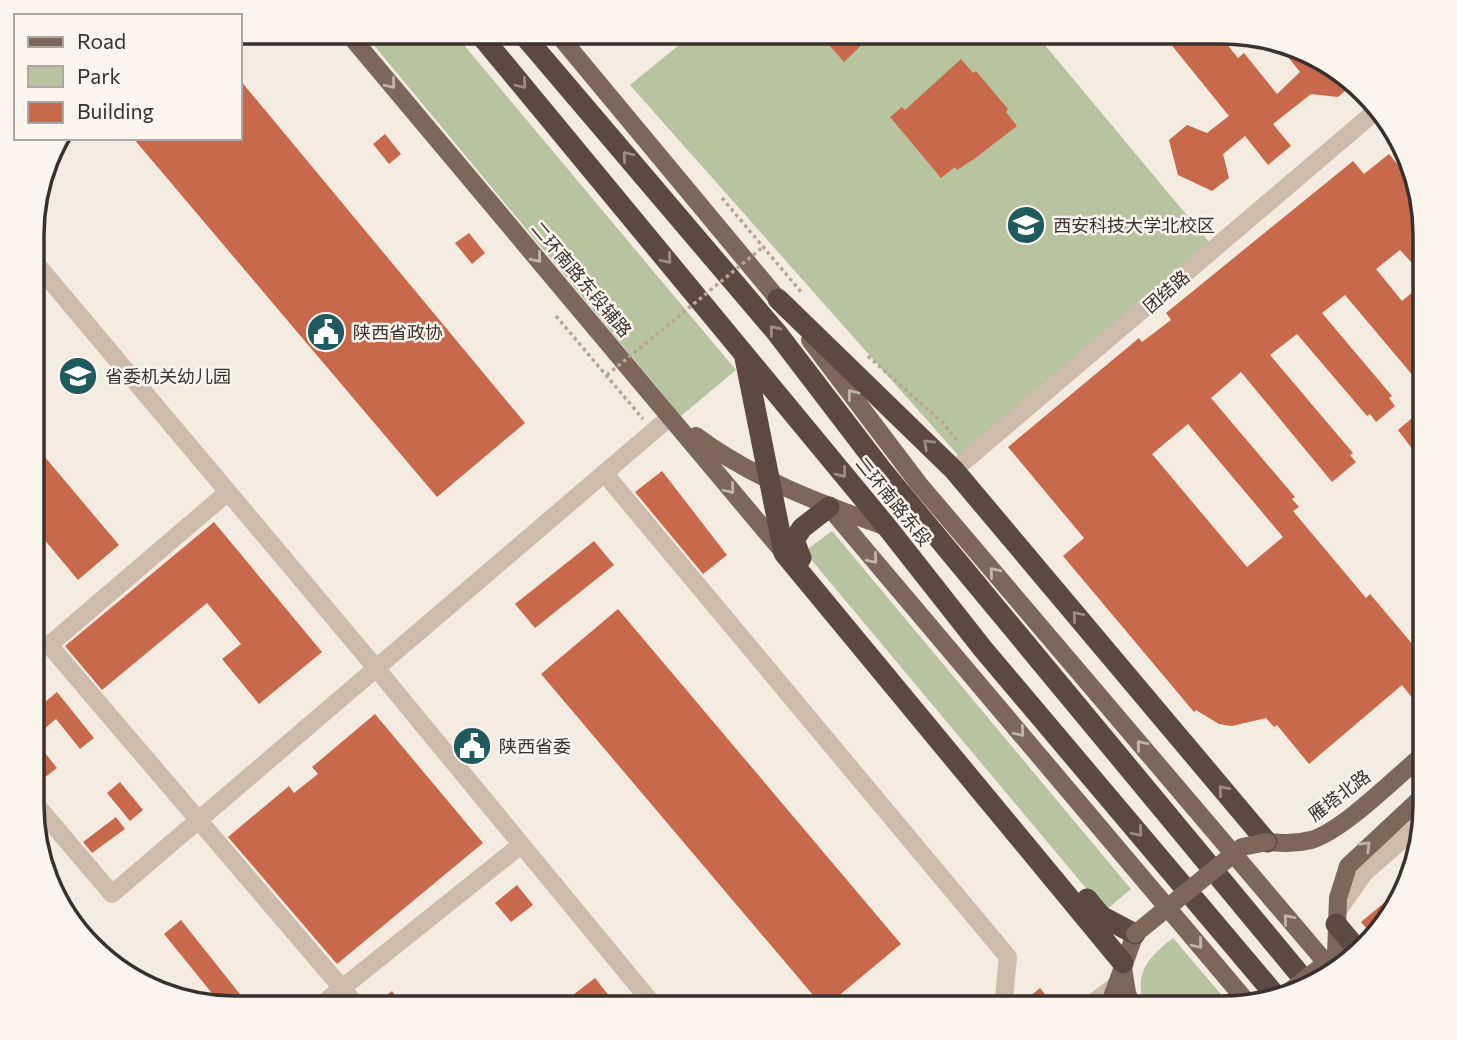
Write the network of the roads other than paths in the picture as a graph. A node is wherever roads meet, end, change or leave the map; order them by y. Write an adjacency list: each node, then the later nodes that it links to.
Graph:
1 (357, 44): 9 (main road, 二环南路东段辅路, one-way to 9)
2 (488, 44): 8 (highway, 二环南路东段, one-way to 8)
3 (531, 44): 31 (highway, 二环南路东段, one-way to 3)
4 (565, 44): 7 (main road)
5 (1371, 115): 10 (street, 团结路)
6 (44, 273): 13 (street)
7 (778, 299): 10 (highway, one-way to 7); 29 (main road, one-way to 7)
8 (744, 352): 12 (highway); 15 (highway, 二环南路东段, one-way to 15)
9 (670, 417): 11 (street); 12 (main road); 16 (main road, 二环南路东段辅路, one-way to 16)
10 (962, 464): 23 (highway, one-way to 10)
11 (605, 474): 17 (street); 39 (street)
12 (772, 480): 14 (main road); 16 (highway)
13 (228, 492): 17 (street); 21 (street)
14 (829, 507): 15 (main road); 26 (highway); 35 (main road, one-way to 35)
15 (887, 527): 34 (highway, 二环南路东段, one-way to 34)
16 (785, 553): 30 (highway)
17 (376, 668): 21 (street); 24 (street)
18 (1413, 763): 23 (main road, 雁塔北路)
19 (1413, 805): 25 (main road, one-way to 19)
20 (44, 814): 21 (street)
21 (198, 821): 33 (street)
22 (1412, 831): 25 (street)
23 (1267, 842): 26 (main road, 雁塔北路, bridge)
24 (521, 845): 33 (street); 38 (street)
25 (1337, 918): 27 (highway); 28 (main road)
26 (1135, 934): 30 (main road)
27 (1354, 943)
28 (1338, 958)
29 (1336, 959)
30 (1123, 963): 32 (main road); 42 (main road)
31 (1303, 979)
32 (1114, 988): 40 (street); 41 (main road)
33 (342, 989): 36 (street); 37 (street)
34 (1271, 990)
35 (1241, 995)
36 (333, 996)
37 (348, 996)
38 (639, 996)
39 (1004, 996)
40 (1103, 996)
41 (1112, 996)
42 (1128, 996)

